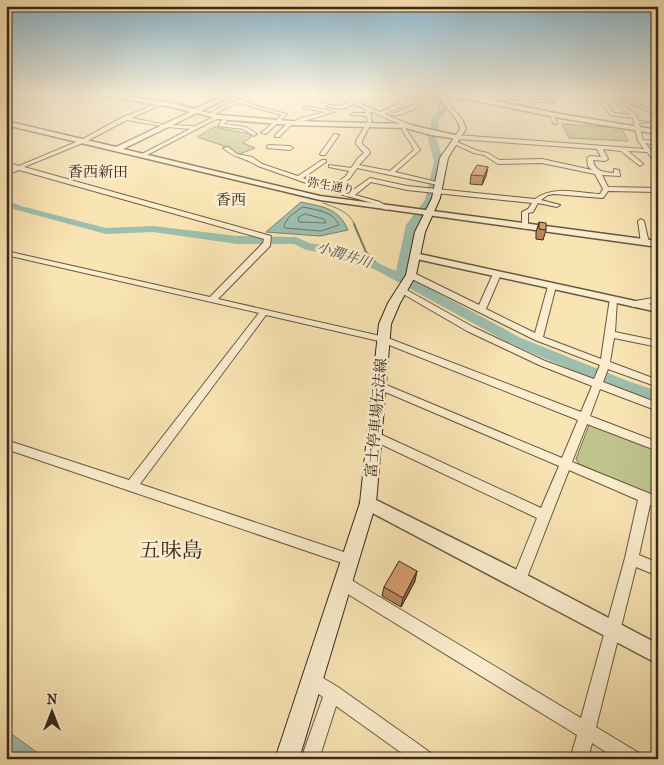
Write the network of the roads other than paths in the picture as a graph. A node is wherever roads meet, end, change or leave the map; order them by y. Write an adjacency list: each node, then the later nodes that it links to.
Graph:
1 (30, 129): 19 (street, 弥生通り)
2 (105, 129): 19 (street)
3 (158, 129): 25 (street)
4 (195, 129): 31 (street)
5 (245, 129): 15 (street)
6 (268, 129): 14 (street)
7 (286, 129): 17 (street)
8 (366, 129): 37 (street)
9 (404, 129): 40 (street)
10 (415, 129): 18 (street)
11 (462, 129): 18 (main road)
12 (637, 129): 13 (street); 20 (street)
13 (658, 132)
14 (264, 133)
15 (254, 134)
16 (336, 135): 42 (street)
17 (276, 136)
18 (456, 140): 21 (street); 41 (street); 44 (main road, 富士停車場伝法線)
19 (83, 141): 25 (street, 弥生通り); 36 (street)
20 (641, 141): 22 (street); 30 (street)
21 (543, 143): 24 (street); 29 (street)
22 (658, 143)
23 (269, 147): 27 (street)
24 (599, 147): 28 (street); 41 (street)
25 (114, 148): 31 (street, 弥生通り)
26 (226, 148): 42 (street)
27 (290, 148)
28 (622, 149): 30 (street); 34 (street)
29 (542, 150)
30 (650, 151): 32 (street)
31 (143, 155): 54 (street, 弥生通り)
32 (658, 163)
33 (6, 164): 36 (street)
34 (640, 164)
35 (331, 166): 37 (street)
36 (20, 167): 39 (street); 65 (street)
37 (355, 168): 40 (street); 47 (street)
38 (616, 170): 41 (street)
39 (6, 173)
40 (391, 173): 44 (street)
41 (598, 174): 45 (street)
42 (300, 178): 47 (street)
43 (392, 185): 44 (street); 49 (street); 50 (street)
44 (435, 186): 52 (street); 55 (main road, 富士停車場伝法線)
45 (606, 189): 46 (street); 52 (street)
46 (629, 189): 48 (street); 51 (street)
47 (331, 190): 50 (street)
48 (658, 190)
49 (386, 192)
50 (351, 195): 54 (street)
51 (637, 198)
52 (536, 201): 53 (street); 57 (street)
53 (556, 205)
54 (386, 208): 55 (street, 弥生通り)
55 (427, 214): 57 (street, 弥生通り); 61 (main road, 富士停車場伝法線)
56 (641, 221): 58 (street)
57 (525, 227): 58 (street, 弥生通り)
58 (645, 243): 59 (street, 弥生通り)
59 (658, 244)
60 (6, 253): 65 (street)
61 (416, 256): 62 (street); 63 (main road, 富士停車場伝法線)
62 (496, 274): 64 (street); 71 (street)
63 (407, 282): 71 (street); 74 (main road, 富士停車場伝法線); 77 (street)
64 (552, 286): 67 (street); 73 (street)
65 (214, 299): 70 (street)
66 (658, 299): 68 (street)
67 (613, 300): 68 (street); 72 (street)
68 (633, 304): 69 (street)
69 (658, 309)
70 (265, 311): 74 (street); 86 (street)
71 (481, 311): 73 (street)
72 (610, 334): 75 (street); 76 (street)
73 (538, 338): 76 (street)
74 (382, 339): 79 (main road, 富士停車場伝法線); 81 (street)
75 (658, 344)
76 (605, 367): 77 (street); 78 (street)
77 (598, 383): 80 (street); 81 (street)
78 (658, 384)
79 (380, 386): 82 (main road, 富士停車場伝法線); 85 (street)
80 (658, 407)
81 (584, 418): 84 (street); 85 (street)
82 (376, 437): 88 (main road, 富士停車場伝法線); 89 (street)
83 (6, 444): 86 (street)
84 (658, 447)
85 (566, 464): 87 (street); 89 (street)
86 (131, 486): 91 (street)
87 (652, 501): 90 (street)
88 (368, 504): 91 (main road, 富士停車場伝法線); 93 (street)
89 (545, 516): 93 (street)
90 (632, 558): 92 (street); 95 (street)
91 (350, 560): 94 (main road, 富士停車場伝法線)
92 (658, 570)
93 (519, 580): 95 (street)
94 (343, 583): 97 (main road, 富士停車場伝法線); 99 (street)
95 (612, 631): 96 (street); 99 (street)
96 (658, 655)
97 (313, 680): 98 (street); 100 (main road, 富士停車場伝法線)
98 (332, 693): 101 (street); 102 (street)
99 (586, 730): 103 (street); 104 (street)
100 (286, 759)
101 (310, 759)
102 (425, 759)
103 (579, 759)
104 (633, 759)

